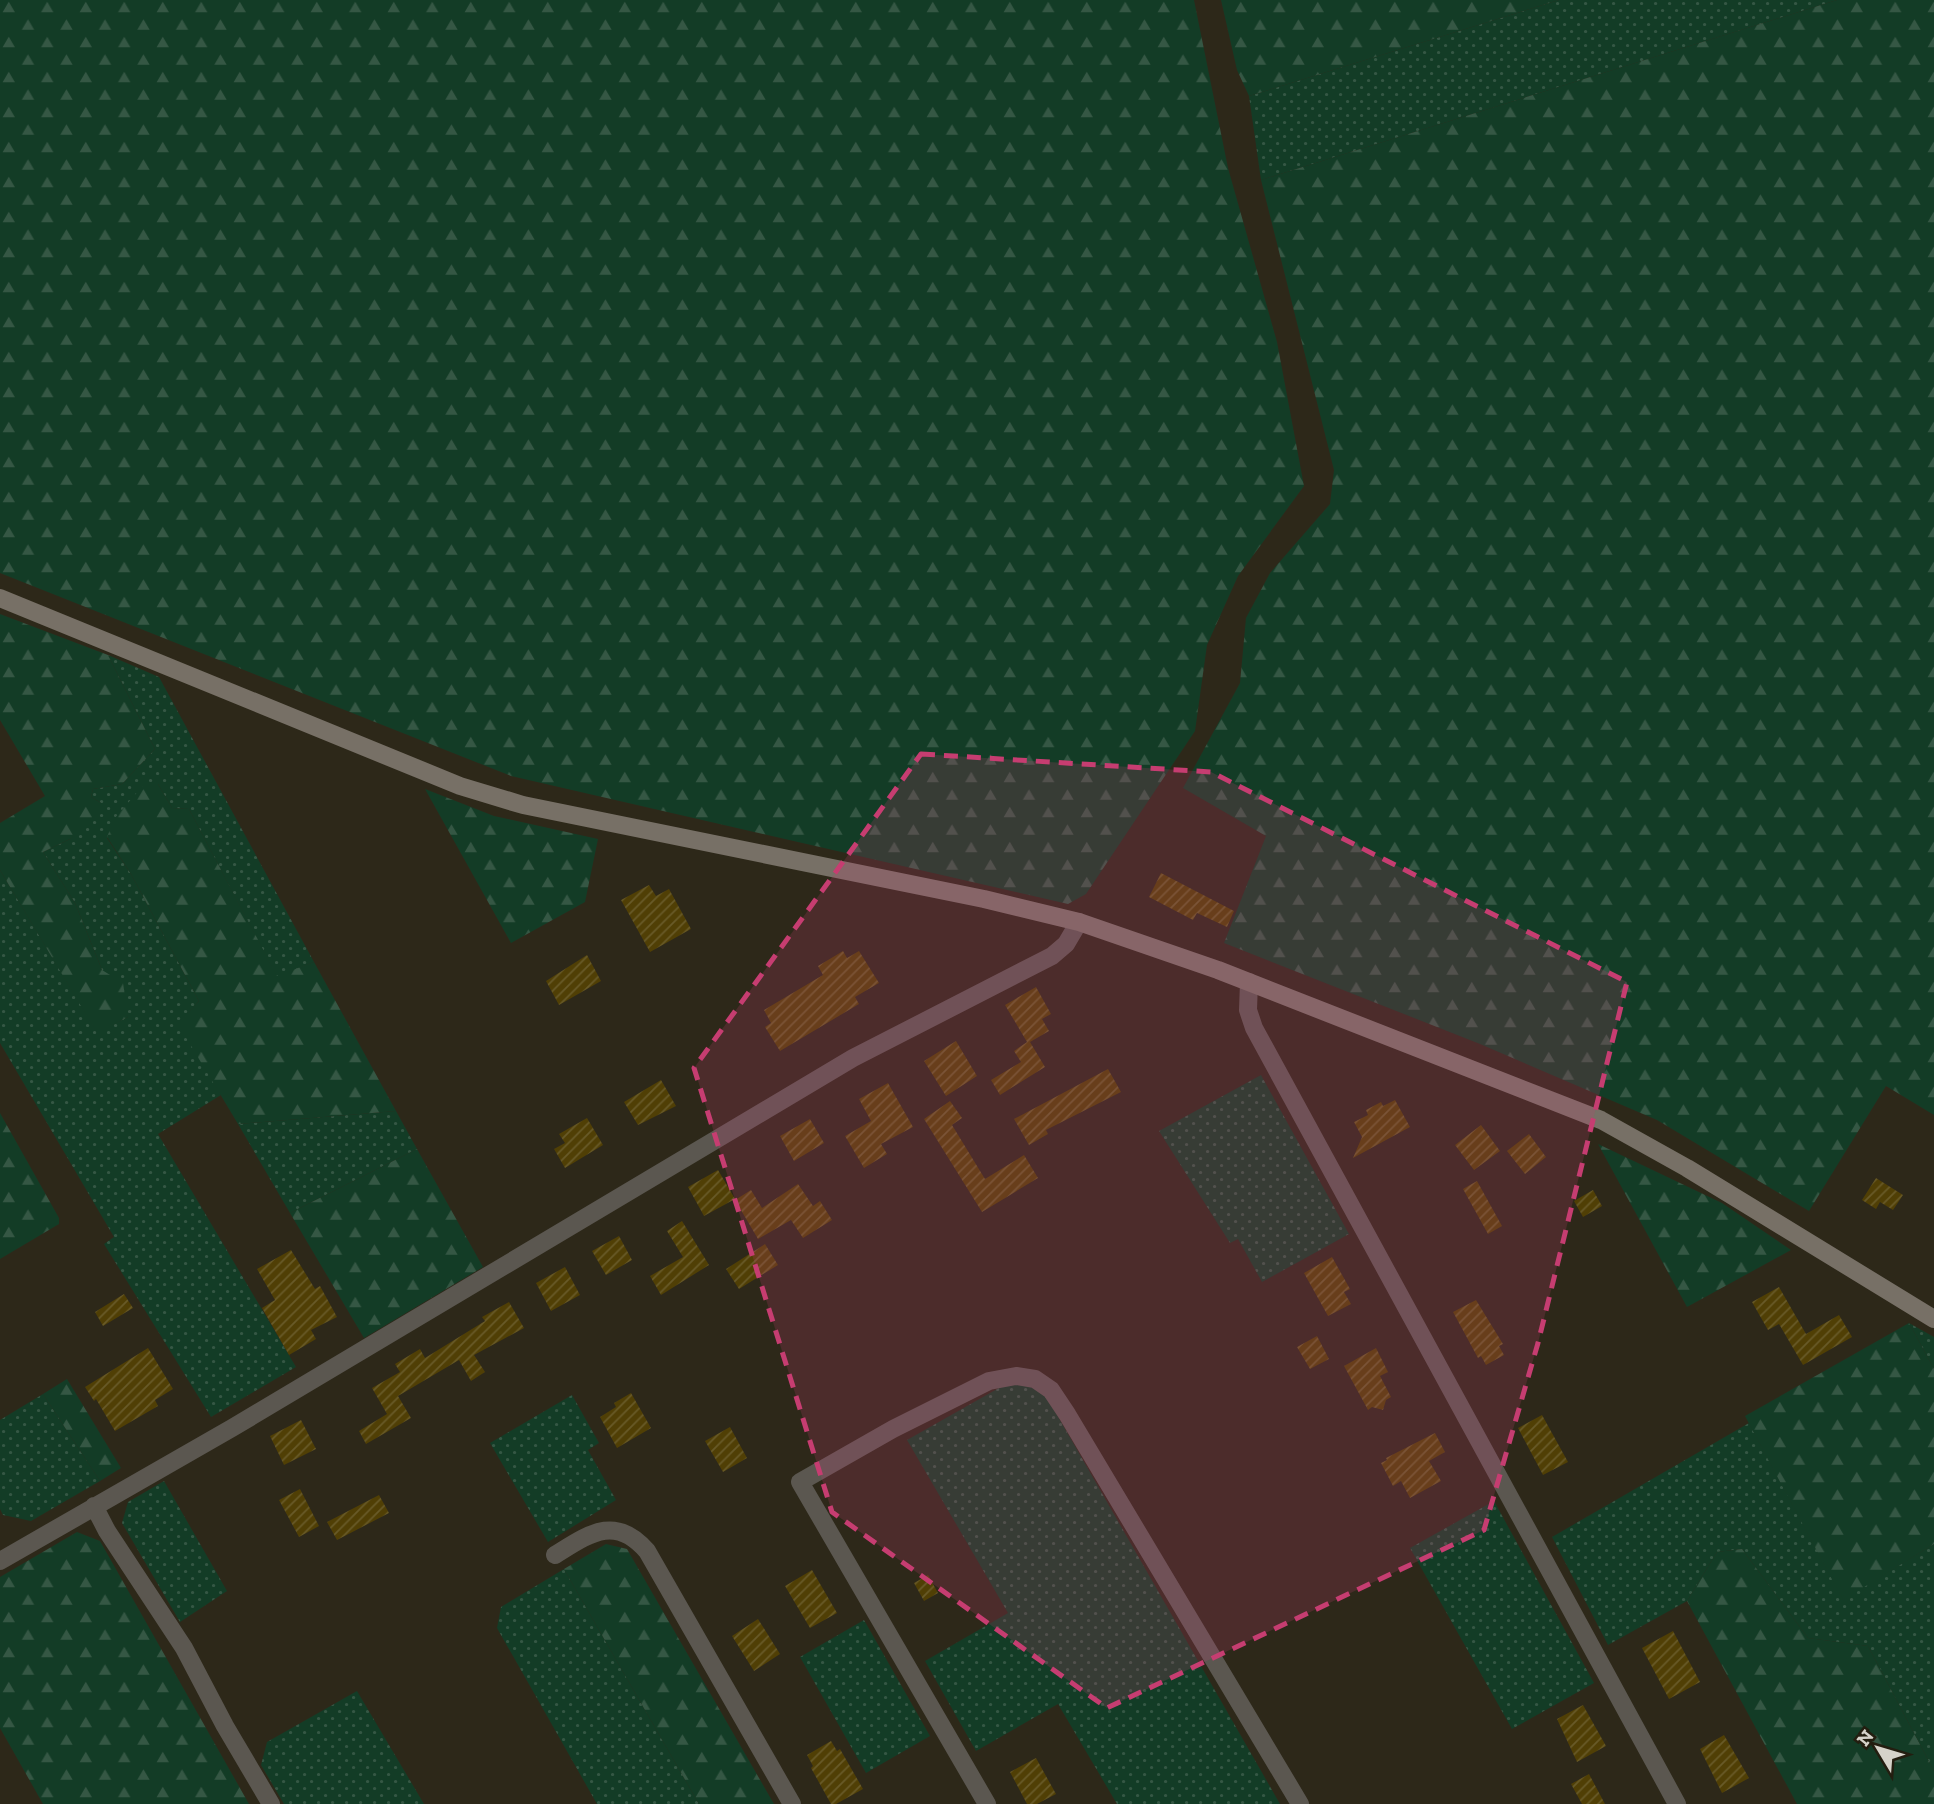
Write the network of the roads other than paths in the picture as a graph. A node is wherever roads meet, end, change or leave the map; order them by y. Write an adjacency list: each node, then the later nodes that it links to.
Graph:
1 (0, 598): 2 (street)
2 (1079, 922): 3 (street); 5 (street)
3 (1249, 982): 4 (street); 12 (street)
4 (1934, 1319)
5 (94, 1506): 6 (street); 8 (street)
6 (3, 1553)
7 (555, 1555): 9 (street)
8 (271, 1804)
9 (792, 1804)
10 (987, 1804): 11 (street)
11 (1300, 1804)
12 (1677, 1804)

